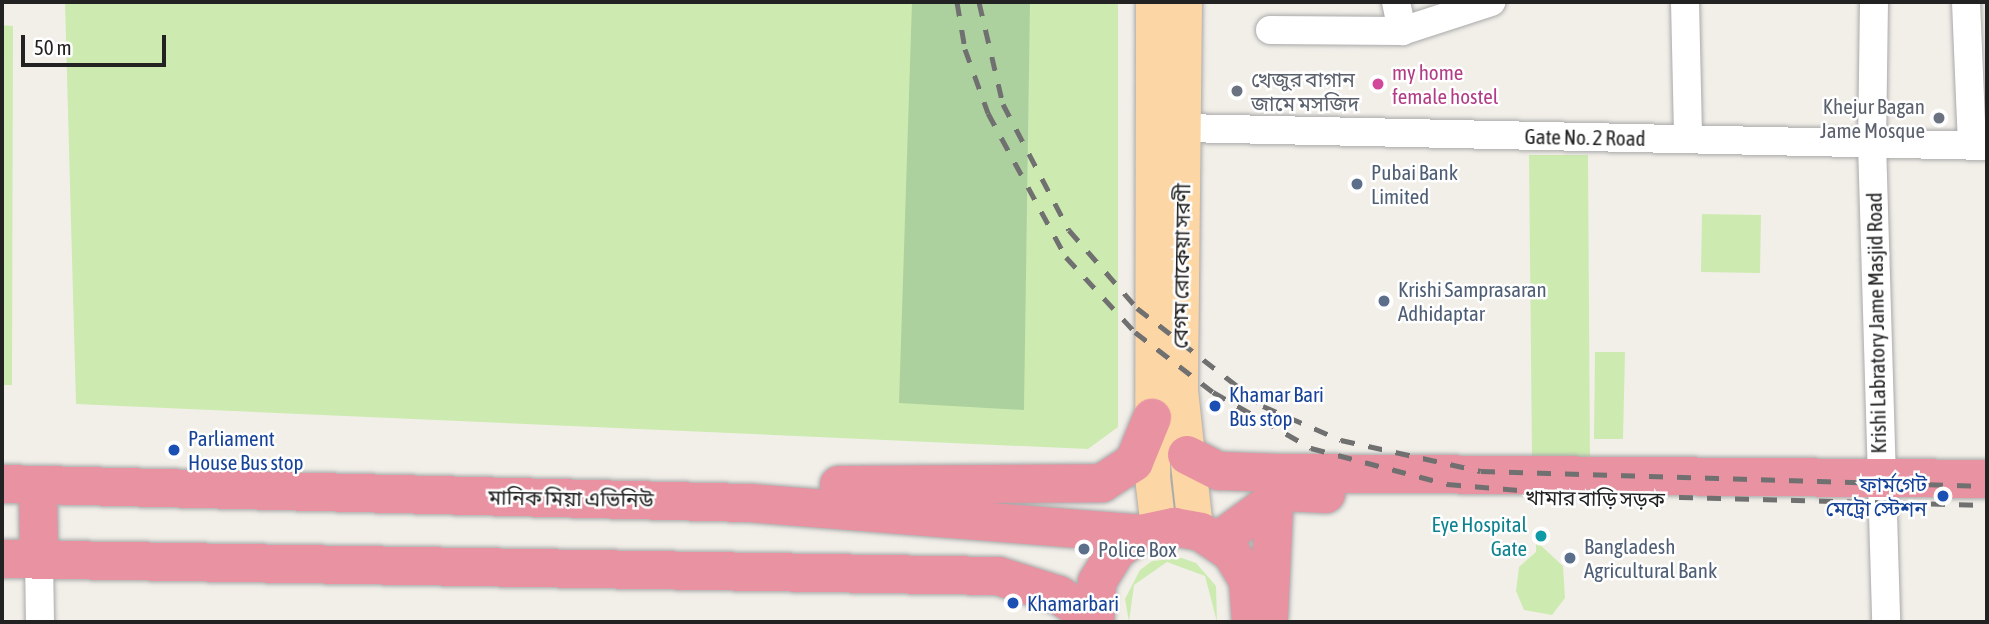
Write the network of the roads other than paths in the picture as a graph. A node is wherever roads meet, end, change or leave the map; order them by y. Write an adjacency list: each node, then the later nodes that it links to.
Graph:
1 (1153, 2): 14 (main road, বেগম রোকেয়া সরণী)
2 (1184, 2): 10 (main road, বেগম রোকেয়া সরণী)
3 (1396, 2): 9 (street)
4 (1491, 2): 9 (street)
5 (1685, 2): 11 (street)
6 (1874, 2): 12 (street, Krishi Labratory Jame Masjid Road)
7 (1966, 2): 13 (street)
8 (1270, 30): 9 (street)
9 (1402, 31)
10 (1183, 128): 11 (street, Gate No. 2 Road); 15 (main road, বেগম রোকেয়া সরণী)
11 (1688, 139): 12 (street, Gate No. 2 Road)
12 (1872, 143): 13 (street, Gate No. 2 Road); 18 (street, Krishi Labratory Jame Masjid Road)
13 (1979, 146)
14 (1152, 418): 19 (highway); 22 (main road, বেগম রোকেয়া সরণী)
15 (1187, 455): 18 (highway); 22 (main road, বেগম রোকেয়া সরণী)
16 (1987, 479): 18 (highway)
17 (20, 484): 19 (highway, মানিক মিয়া এভিনিউ); 23 (highway)
18 (1884, 489): 20 (highway, খামার বাড়ি সড়ক); 21 (highway, খামার বাড়ি সড়ক); 28 (street, Krishi Labratory Jame Masjid Road)
19 (749, 503): 22 (highway, মানিক মিয়া এভিনিউ)
20 (1987, 504)
21 (1274, 506): 22 (highway, খামার বাড়ি সড়ক); 27 (highway)
22 (1178, 533): 24 (highway, খামার বাড়ি সড়ক); 26 (highway)
23 (20, 559): 24 (highway); 25 (street)
24 (1095, 621)
25 (40, 622)
26 (1251, 622)
27 (1268, 622)
28 (1886, 622)

